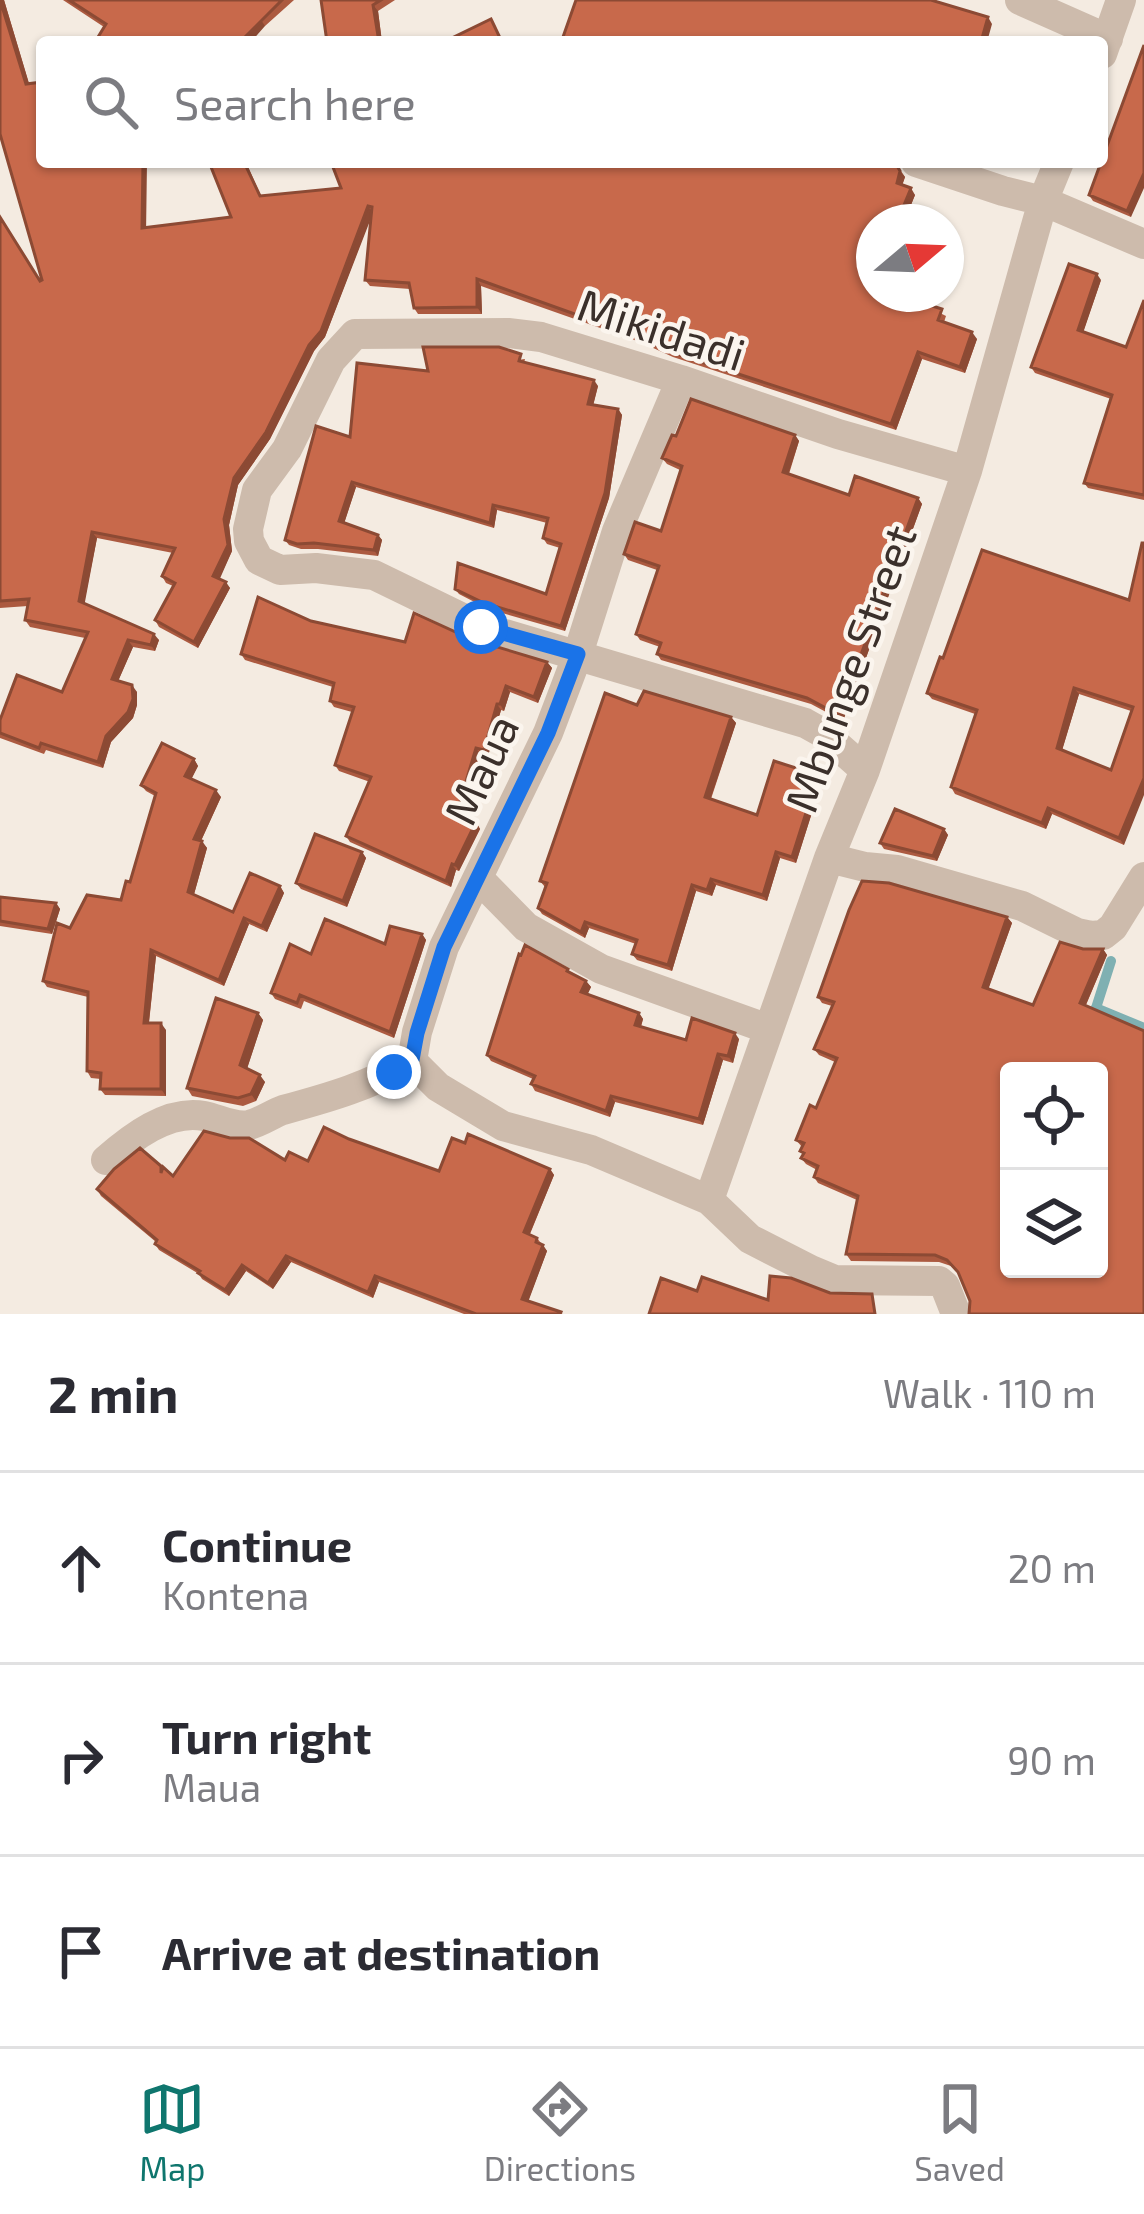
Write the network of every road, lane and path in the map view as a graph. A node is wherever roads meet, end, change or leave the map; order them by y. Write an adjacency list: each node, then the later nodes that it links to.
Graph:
1 (1020, 0): 3 (street)
2 (1121, 0): 4 (street)
3 (1087, 36)
4 (1108, 37)
5 (934, 168): 7 (street)
6 (1056, 168): 7 (street, Mbunge Street)
7 (1043, 200): 8 (street); 10 (street, Mbunge Street)
8 (1144, 244)
9 (681, 380): 10 (street, Mikidadi); 11 (street, Maua); 11 (street, Mikidadi)
10 (967, 471): 12 (street, Mbunge Street)
11 (578, 654): 12 (street); 15 (street, Maua)
12 (865, 770): 13 (street, Mbunge Street)
13 (829, 858): 14 (street); 16 (street, Mbunge Street)
14 (1144, 877)
15 (478, 878): 16 (street); 17 (street, Maua)
16 (768, 1029): 19 (street, Mbunge Street)
17 (412, 1060): 18 (street); 19 (street)
18 (106, 1160)
19 (709, 1200): 20 (street)
20 (956, 1314)

